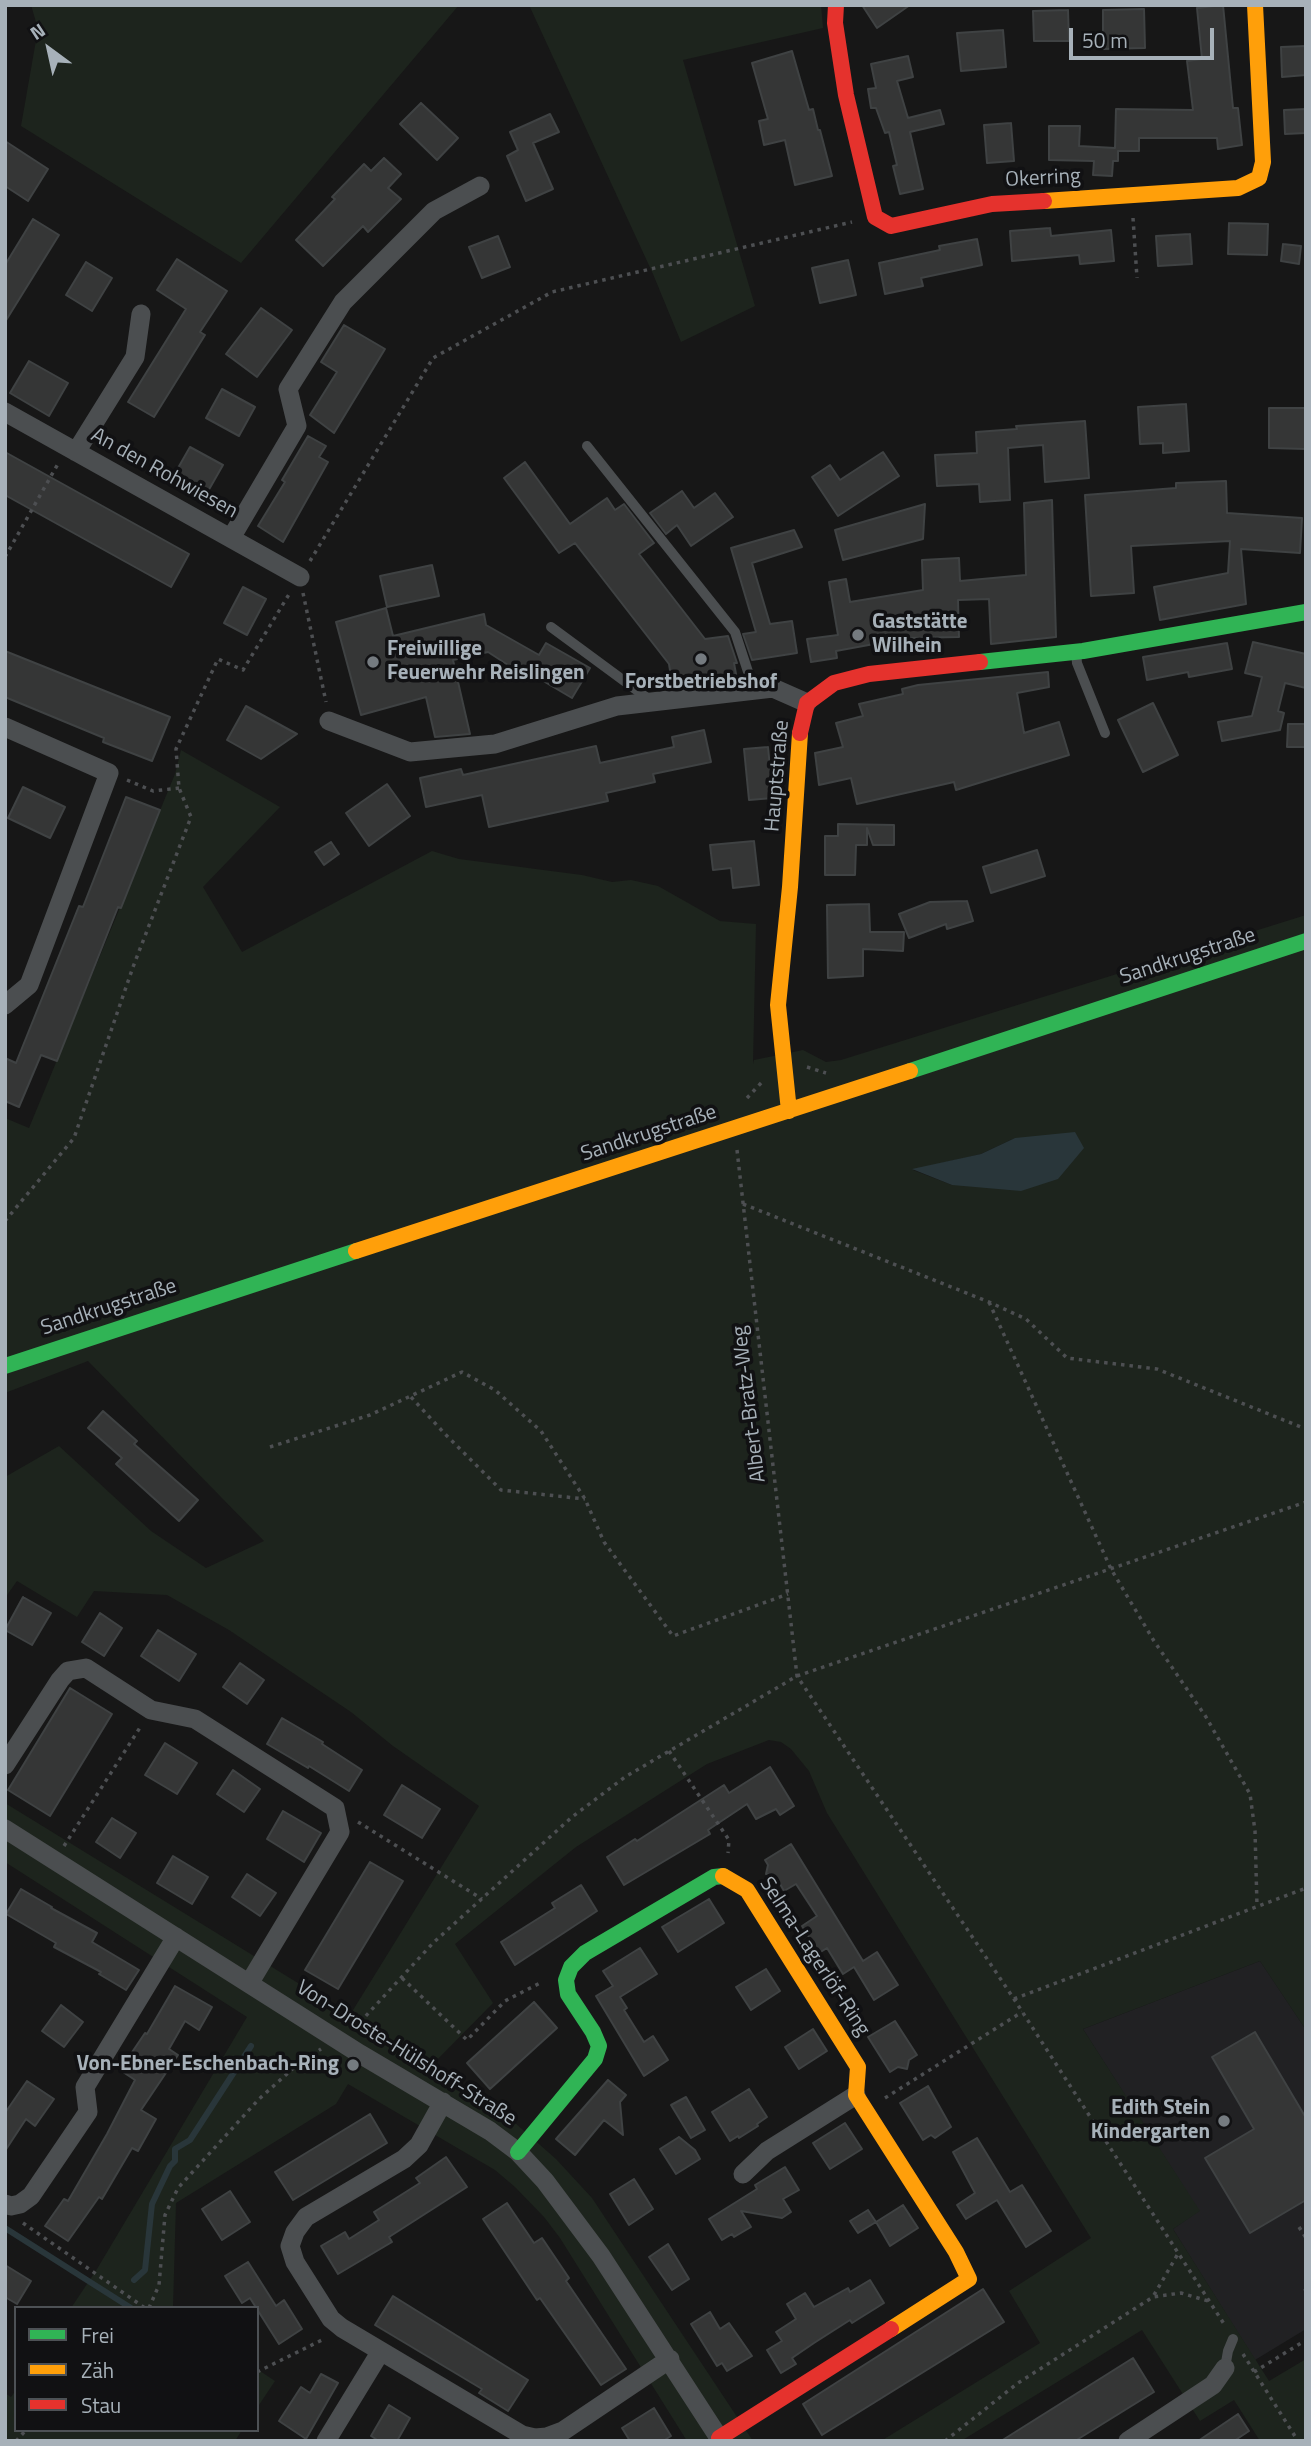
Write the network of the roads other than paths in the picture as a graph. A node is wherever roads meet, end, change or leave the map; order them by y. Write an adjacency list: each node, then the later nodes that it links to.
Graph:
1 (836, 5): 2 (street, Okerring)
2 (1255, 5)
3 (480, 186): 8 (street)
4 (141, 314): 7 (street)
5 (5, 412): 7 (street, An den Rohwiesen)
6 (587, 446): 13 (lane)
7 (72, 449): 8 (street, An den Rohwiesen)
8 (231, 538): 9 (street, An den Rohwiesen)
9 (300, 578)
10 (1306, 612): 12 (street, Hauptstraße)
11 (551, 627): 14 (lane)
12 (1076, 652): 15 (street, Hauptstraße); 18 (lane)
13 (754, 690): 14 (street); 15 (street)
14 (653, 702): 16 (street)
15 (807, 703): 21 (street, Hauptstraße)
16 (329, 721)
17 (5, 727): 20 (street)
18 (1105, 733)
19 (1306, 941): 21 (street, Sandkrugstraße)
20 (5, 1005)
21 (789, 1111): 22 (street, Sandkrugstraße)
22 (5, 1366)
23 (5, 1765): 26 (street)
24 (5, 1829): 25 (street, Von-Droste-Hülshoff-Straße)
25 (176, 1937): 26 (street, Von-Droste-Hülshoff-Straße); 31 (street)
26 (250, 1982): 27 (street, Von-Droste-Hülshoff-Straße)
27 (443, 2102): 29 (street, Von-Droste-Hülshoff-Straße); 33 (street)
28 (861, 2103): 29 (street, Selma-Lagerlöf-Ring); 30 (street); 36 (street, Selma-Lagerlöf-Ring)
29 (518, 2152): 34 (street, Von-Droste-Hülshoff-Straße)
30 (743, 2174)
31 (5, 2204)
32 (1233, 2339): 35 (lane)
33 (381, 2351): 34 (street); 37 (street)
34 (670, 2359): 36 (street, Von-Droste-Hülshoff-Straße)
35 (1225, 2368): 38 (street)
36 (720, 2439)
37 (327, 2441)
38 (1128, 2441)

